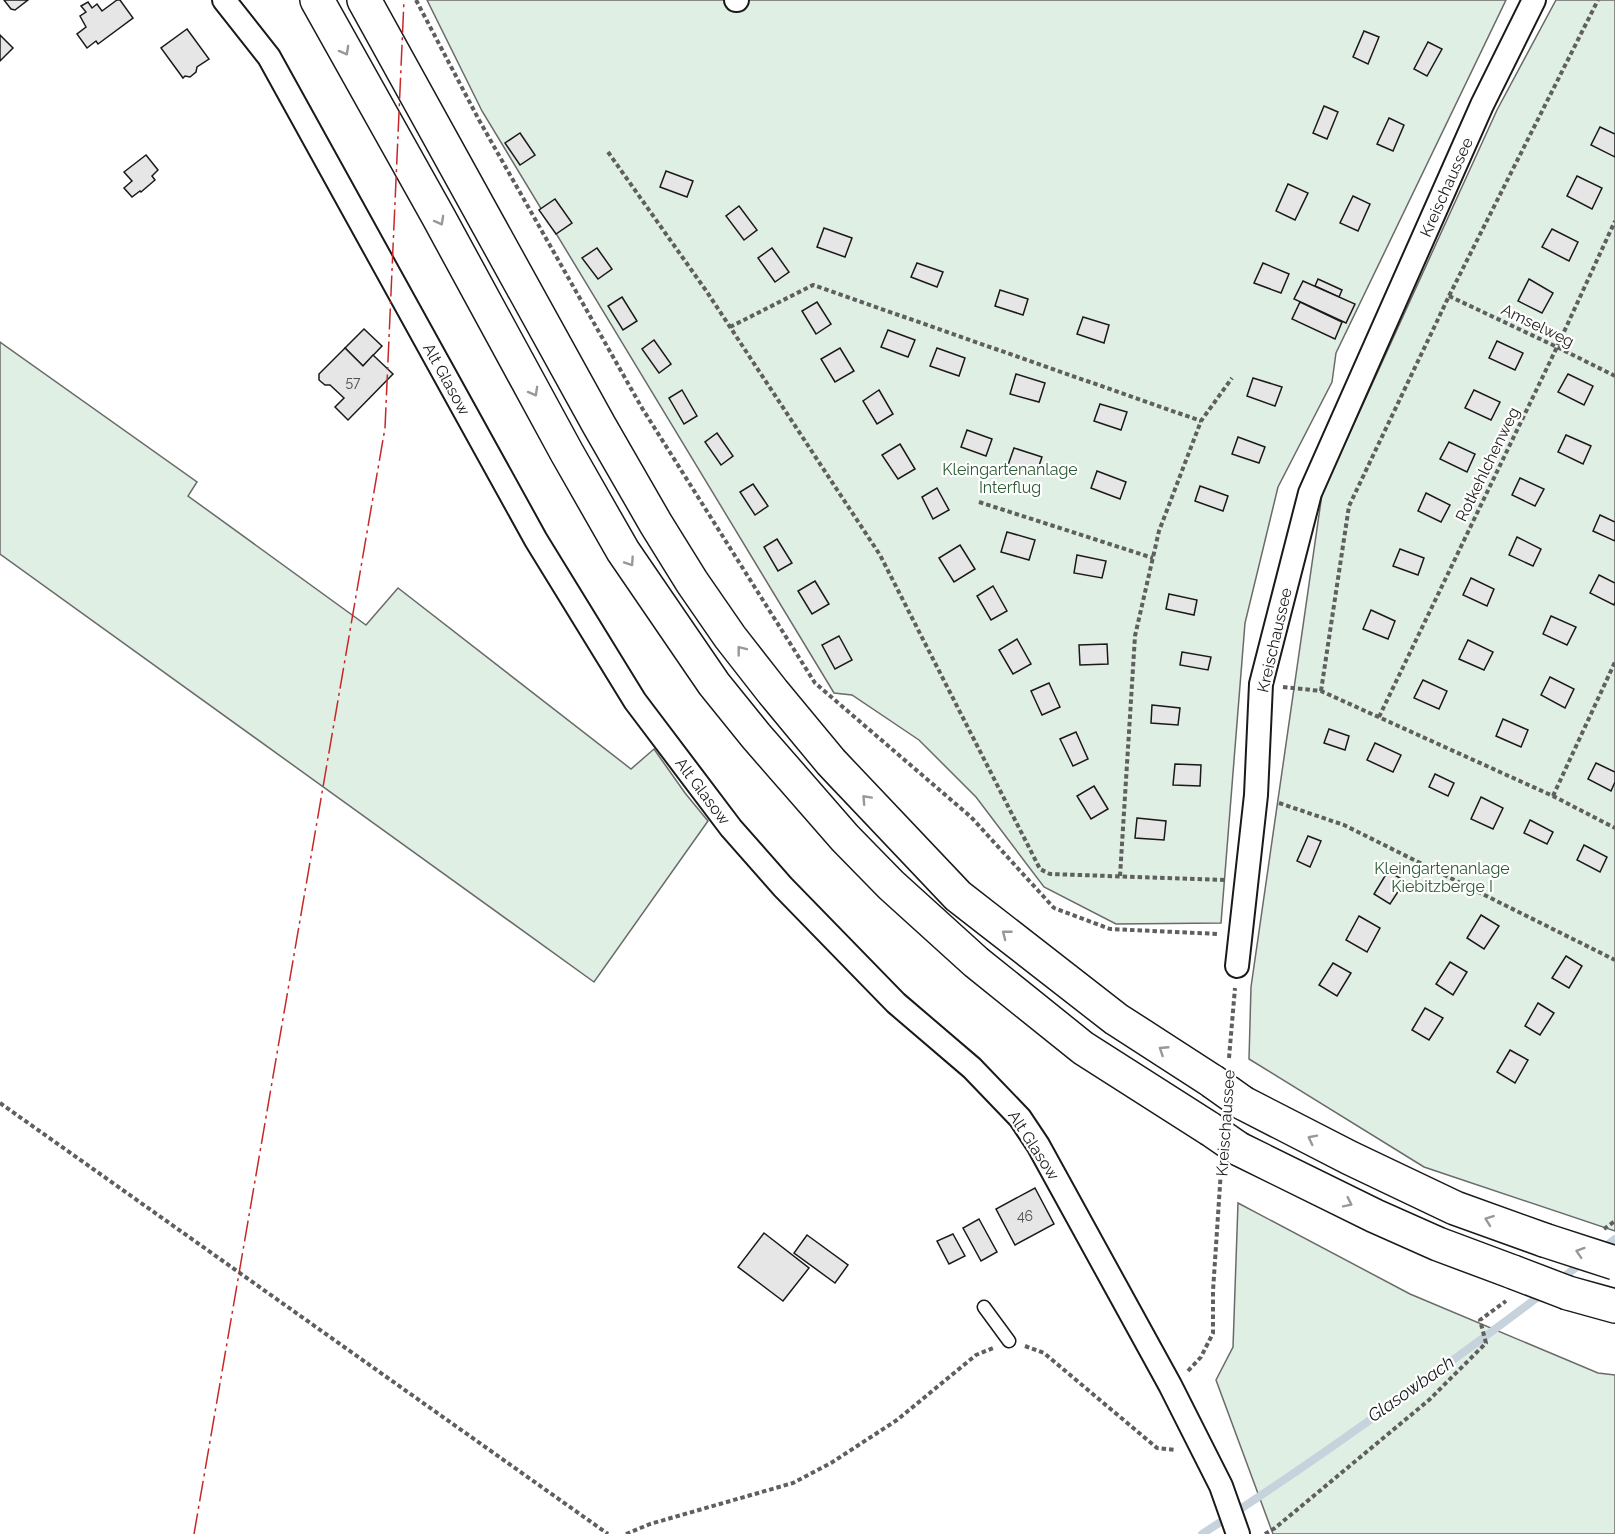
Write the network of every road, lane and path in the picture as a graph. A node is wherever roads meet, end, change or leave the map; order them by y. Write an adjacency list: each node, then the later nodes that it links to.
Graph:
1 (224, 0): 39 (street, Alt Glasow)
2 (317, 0): 31 (highway, one-way to 31, bridge)
3 (364, 0): 29 (highway, one-way to 3)
4 (416, 0): 26 (path)
5 (1534, 0): 26 (street, Kreischaussee)
6 (1598, 0): 9 (path)
7 (608, 152): 10 (path)
8 (1615, 221): 11 (path, Rotkehlchenweg)
9 (1449, 296): 11 (path, Amselweg); 19 (path)
10 (730, 327): 14 (path); 24 (path)
11 (1557, 346): 12 (path, Amselweg); 20 (path, Rotkehlchenweg)
12 (1615, 376)
13 (1232, 378): 14 (path)
14 (1201, 421): 16 (path)
15 (979, 502): 16 (path)
16 (1153, 558): 24 (path)
17 (1615, 662): 21 (path)
18 (1292, 688): 19 (path)
19 (1321, 691): 20 (path)
20 (1379, 717): 21 (path)
21 (1553, 796): 23 (path)
22 (1276, 802): 27 (path)
23 (1615, 828)
24 (1120, 876): 25 (path)
25 (1215, 880)
26 (1241, 935): 28 (street, Kreischaussee)
27 (1615, 960)
28 (1237, 966): 29 (path, Kreischaussee)
29 (1220, 1073): 34 (highway, one-way to 29, bridge)
30 (0, 1103): 41 (path)
31 (1230, 1155): 35 (highway, one-way to 35); 39 (path, Kreischaussee)
32 (1615, 1221): 33 (path)
33 (1596, 1235)
34 (1615, 1263)
35 (1511, 1285): 36 (highway, bridge); 44 (path)
36 (1615, 1306)
37 (984, 1307): 38 (lane)
38 (1009, 1341): 40 (path); 42 (path)
39 (1170, 1385): 40 (street, Alt Glasow)
40 (1201, 1447): 43 (street, Alt Glasow)
41 (608, 1534)
42 (626, 1534)
43 (1238, 1534)
44 (1265, 1534)

